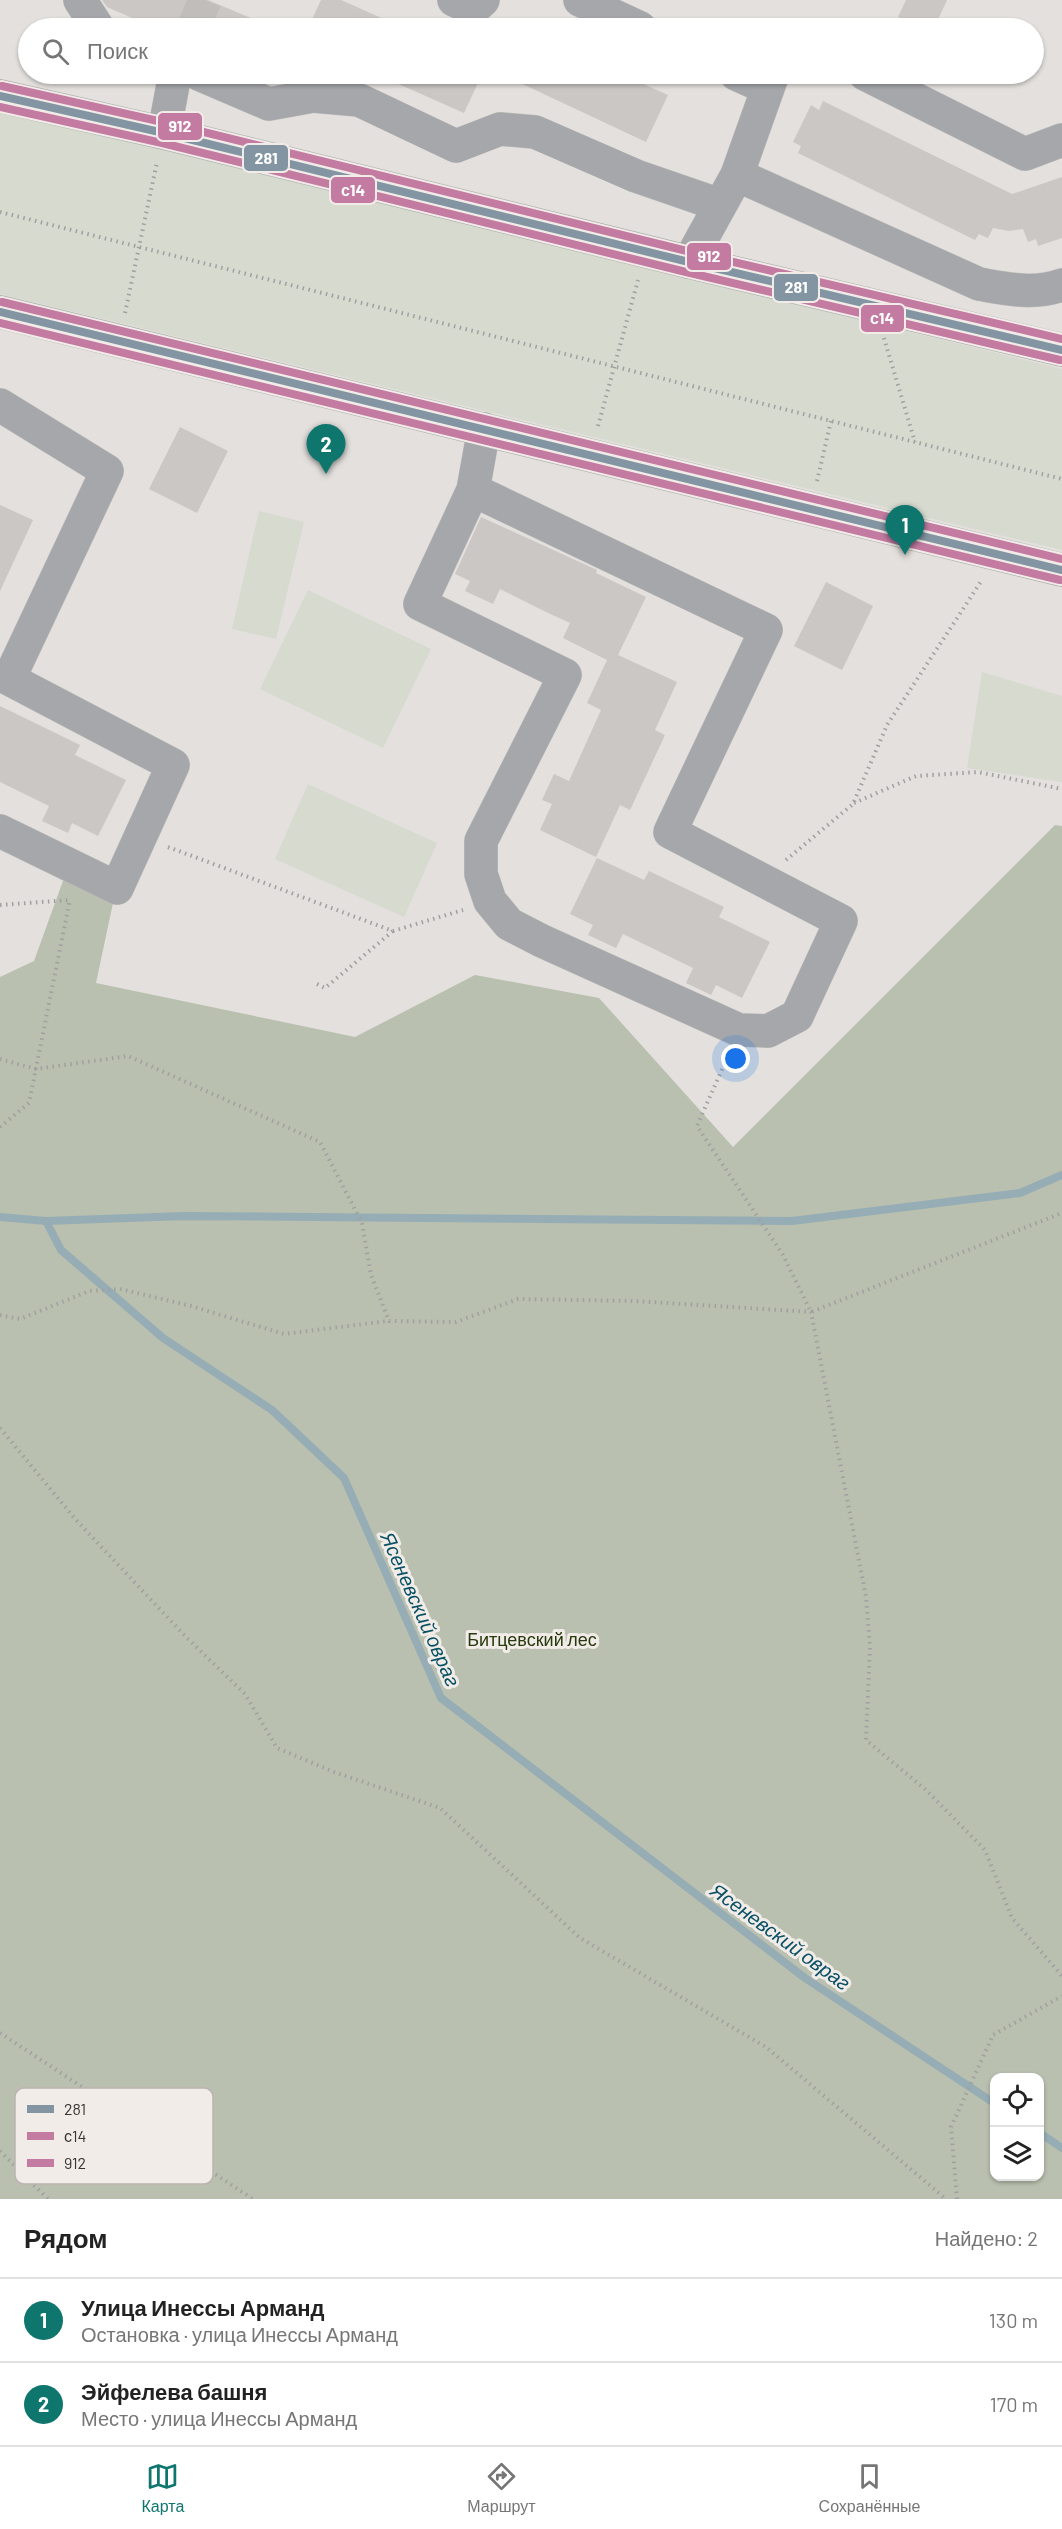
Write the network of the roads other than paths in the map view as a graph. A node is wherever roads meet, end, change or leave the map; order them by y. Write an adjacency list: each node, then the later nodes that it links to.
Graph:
1 (81, 0): 5 (street)
2 (454, 0): 3 (street)
3 (483, 0)
4 (579, 0): 6 (street)
5 (92, 18)
6 (618, 18)
7 (173, 84): 12 (street)
8 (222, 84): 15 (street)
9 (769, 84): 14 (street)
10 (885, 84): 13 (street)
11 (0, 96): 12 (street)
12 (164, 133): 16 (street)
13 (1062, 140)
14 (737, 175): 15 (street); 17 (street)
15 (720, 205): 16 (street)
16 (689, 262): 19 (street)
17 (1062, 285)
18 (0, 312): 21 (street)
19 (1062, 350)
20 (0, 405): 24 (street)
21 (484, 429): 22 (street); 23 (street)
22 (473, 490): 22 (street)
23 (1062, 570)
24 (0, 831)

